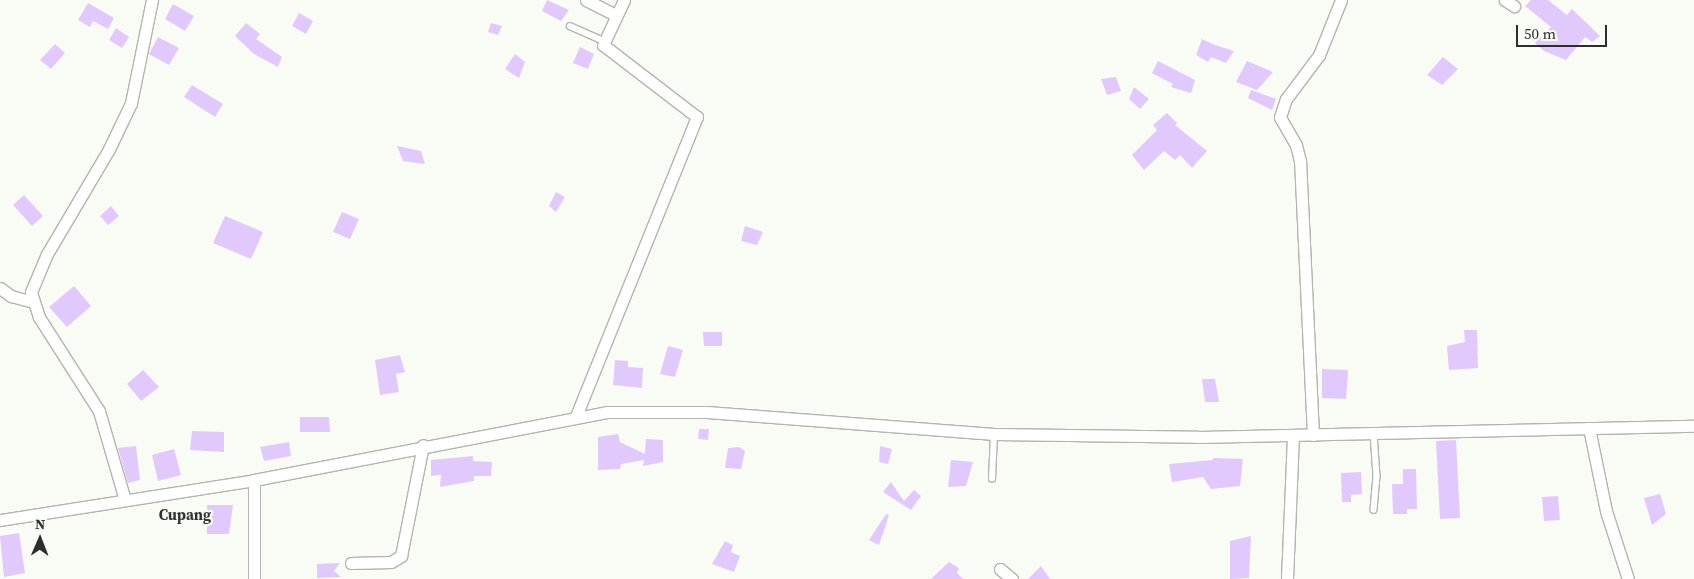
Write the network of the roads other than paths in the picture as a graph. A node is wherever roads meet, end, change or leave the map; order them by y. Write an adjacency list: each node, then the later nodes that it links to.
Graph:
1 (152, 0): 9 (street)
2 (586, 0): 5 (street)
3 (624, 0): 5 (street)
4 (1341, 0): 16 (street)
5 (616, 15): 7 (street)
6 (570, 26): 7 (lane)
7 (603, 41): 10 (street)
8 (0, 288): 9 (street)
9 (33, 302): 20 (street)
10 (576, 416): 13 (street); 17 (street)
11 (1694, 426): 12 (street)
12 (1590, 428): 14 (street); 28 (street)
13 (994, 434): 15 (street); 18 (lane)
14 (1374, 434): 16 (street); 21 (lane)
15 (1293, 435): 16 (street); 27 (street)
16 (1313, 435)
17 (423, 446): 19 (street); 23 (street)
18 (992, 479)
19 (254, 480): 20 (street); 25 (street)
20 (125, 500): 22 (street)
21 (1374, 510)
22 (0, 520)
23 (352, 563)
24 (1000, 568): 26 (street)
25 (254, 579)
26 (1012, 579)
27 (1287, 579)
28 (1628, 579)

